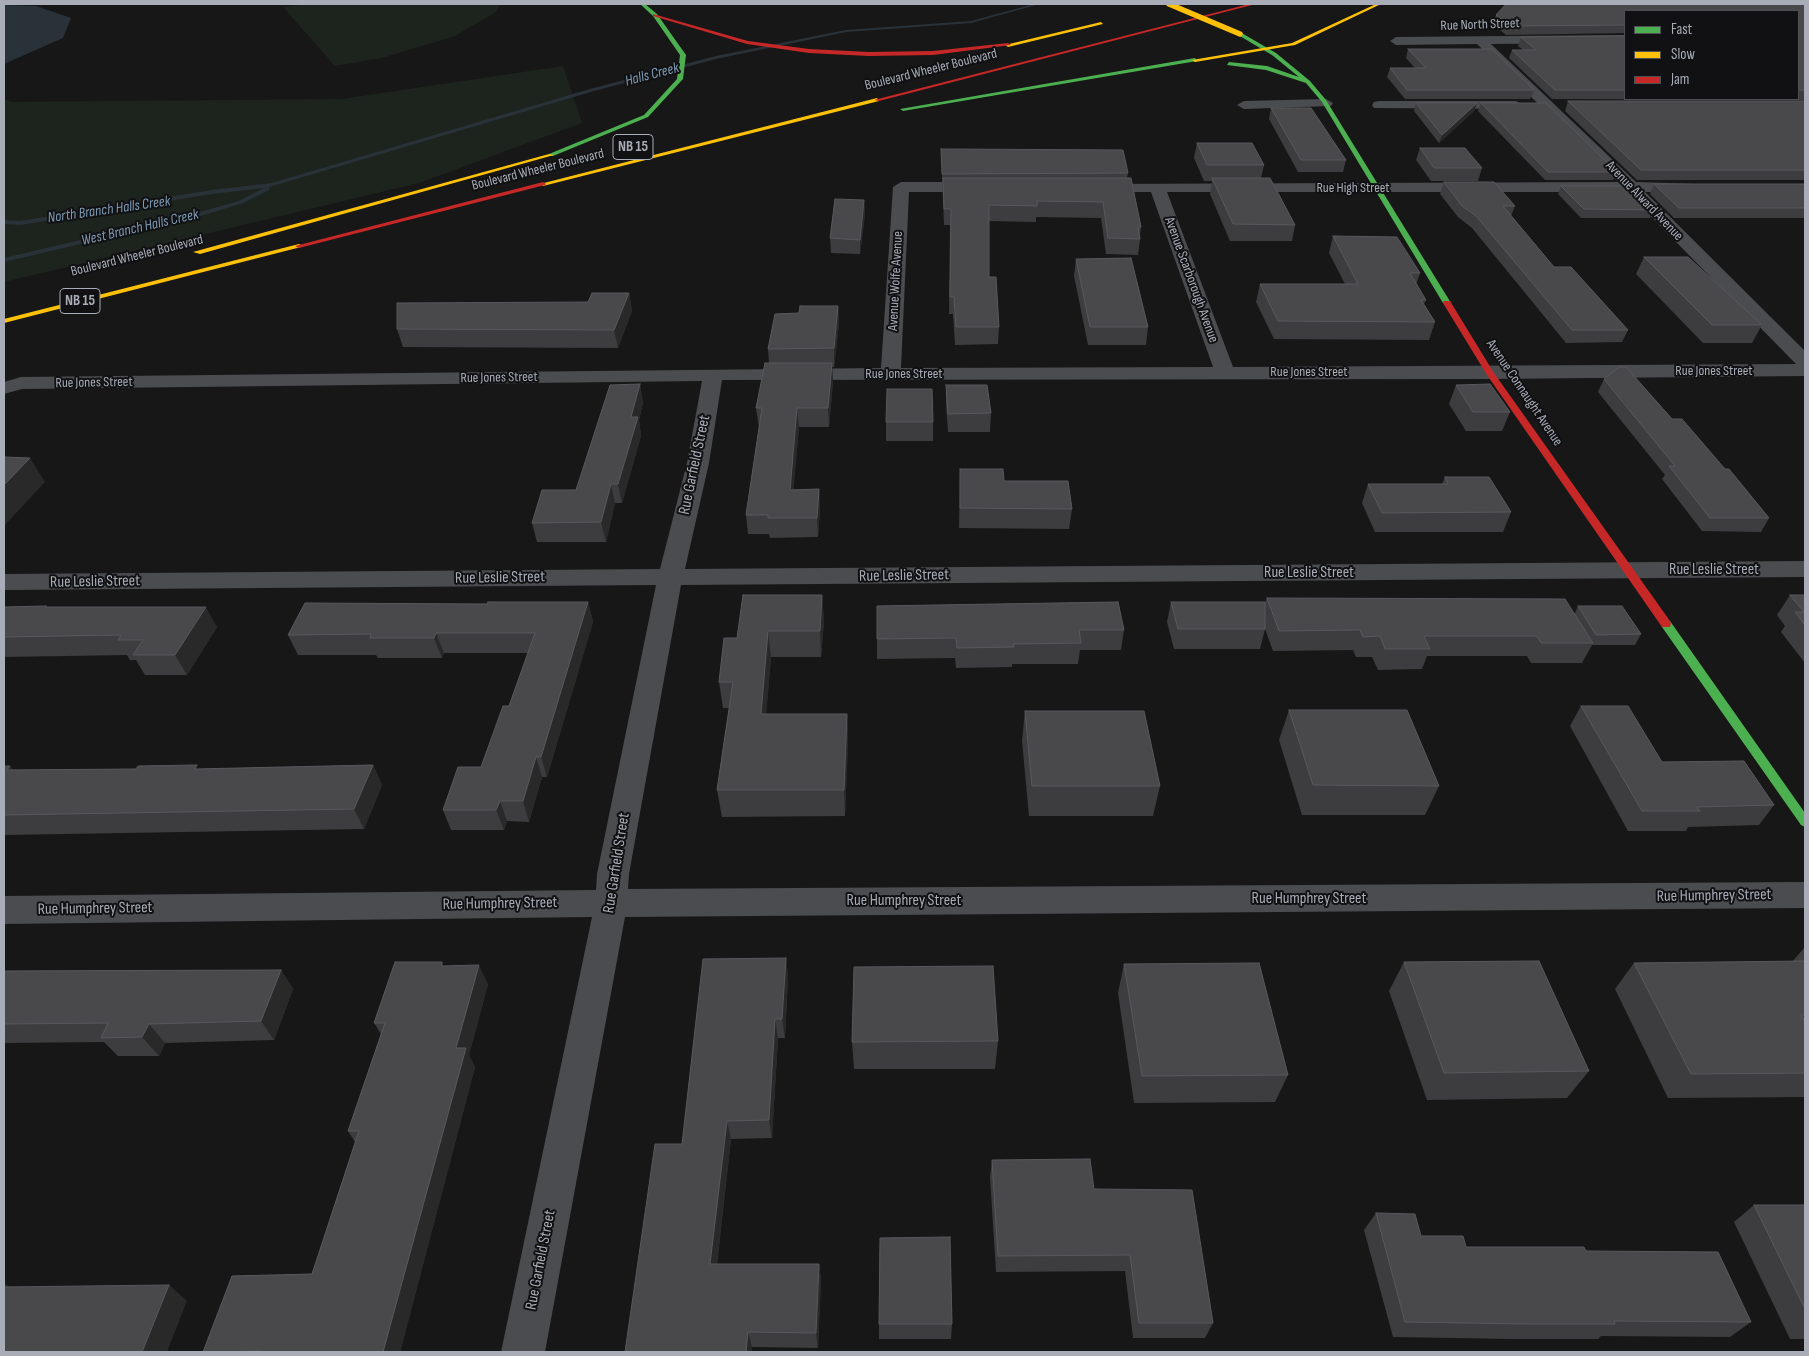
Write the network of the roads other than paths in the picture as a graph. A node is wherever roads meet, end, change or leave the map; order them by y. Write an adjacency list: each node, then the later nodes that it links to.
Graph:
1 (642, 4): 8 (main road)
2 (1169, 4): 13 (main road, Avenue Connaught Avenue, bridge)
3 (1185, 4): 7 (main road)
4 (1208, 4): 9 (main road)
5 (1254, 4): 31 (main road, Boulevard Wheeler Boulevard / NB 15)
6 (1379, 4): 13 (main road)
7 (1157, 10)
8 (655, 15): 14 (main road, Boulevard Wheeler Boulevard); 24 (main road, Boulevard Wheeler Boulevard)
9 (1131, 23)
10 (1624, 39): 12 (street, Rue North Street)
11 (1396, 40): 12 (street, Rue North Street)
12 (1482, 42): 18 (street, Avenue Alward Avenue)
13 (1267, 48): 15 (main road); 16 (main road, Avenue Connaught Avenue)
14 (986, 59)
15 (1175, 66): 16 (main road); 22 (main road)
16 (1308, 82): 17 (main road, Avenue Connaught Avenue)
17 (1326, 103): 20 (street); 30 (main road, Avenue Connaught Avenue)
18 (1548, 104): 19 (street); 21 (street); 28 (street, Avenue Alward Avenue)
19 (1568, 104)
20 (1244, 105)
21 (1379, 105)
22 (894, 111)
23 (865, 116): 31 (main road)
24 (541, 170)
25 (1000, 187): 38 (street, Avenue Wolfe Avenue)
26 (1078, 187): 27 (street, Rue High Street)
27 (1157, 187): 30 (street, Rue High Street); 35 (street, Avenue Scarborough Avenue)
28 (1632, 187): 29 (street, Rue High Street); 30 (street, Rue High Street); 33 (street, Avenue Alward Avenue)
29 (1709, 187)
30 (1376, 188): 36 (main road, Avenue Connaught Avenue)
31 (156, 282): 32 (main road, Boulevard Wheeler Boulevard / NB 15)
32 (4, 321)
33 (1805, 362)
34 (1805, 370): 36 (street, Rue Jones Street)
35 (1225, 372): 36 (street, Rue Jones Street); 38 (street, Rue Jones Street)
36 (1490, 373): 41 (main road, Avenue Connaught Avenue)
37 (713, 374): 38 (street, Rue Jones Street); 39 (street, Rue Jones Street); 42 (street, Rue Garfield Street)
38 (891, 374)
39 (4, 388)
40 (1805, 569): 41 (street, Rue Leslie Street)
41 (1628, 570): 42 (street, Rue Leslie Street); 44 (main road, Avenue Connaught Avenue)
42 (670, 578): 43 (street, Rue Leslie Street); 46 (street, Rue Garfield Street)
43 (4, 582)
44 (1805, 822)
45 (1805, 895): 46 (street, Rue Humphrey Street)
46 (611, 903): 47 (street, Rue Humphrey Street); 48 (street, Rue Garfield Street)
47 (4, 910)
48 (523, 1352)

